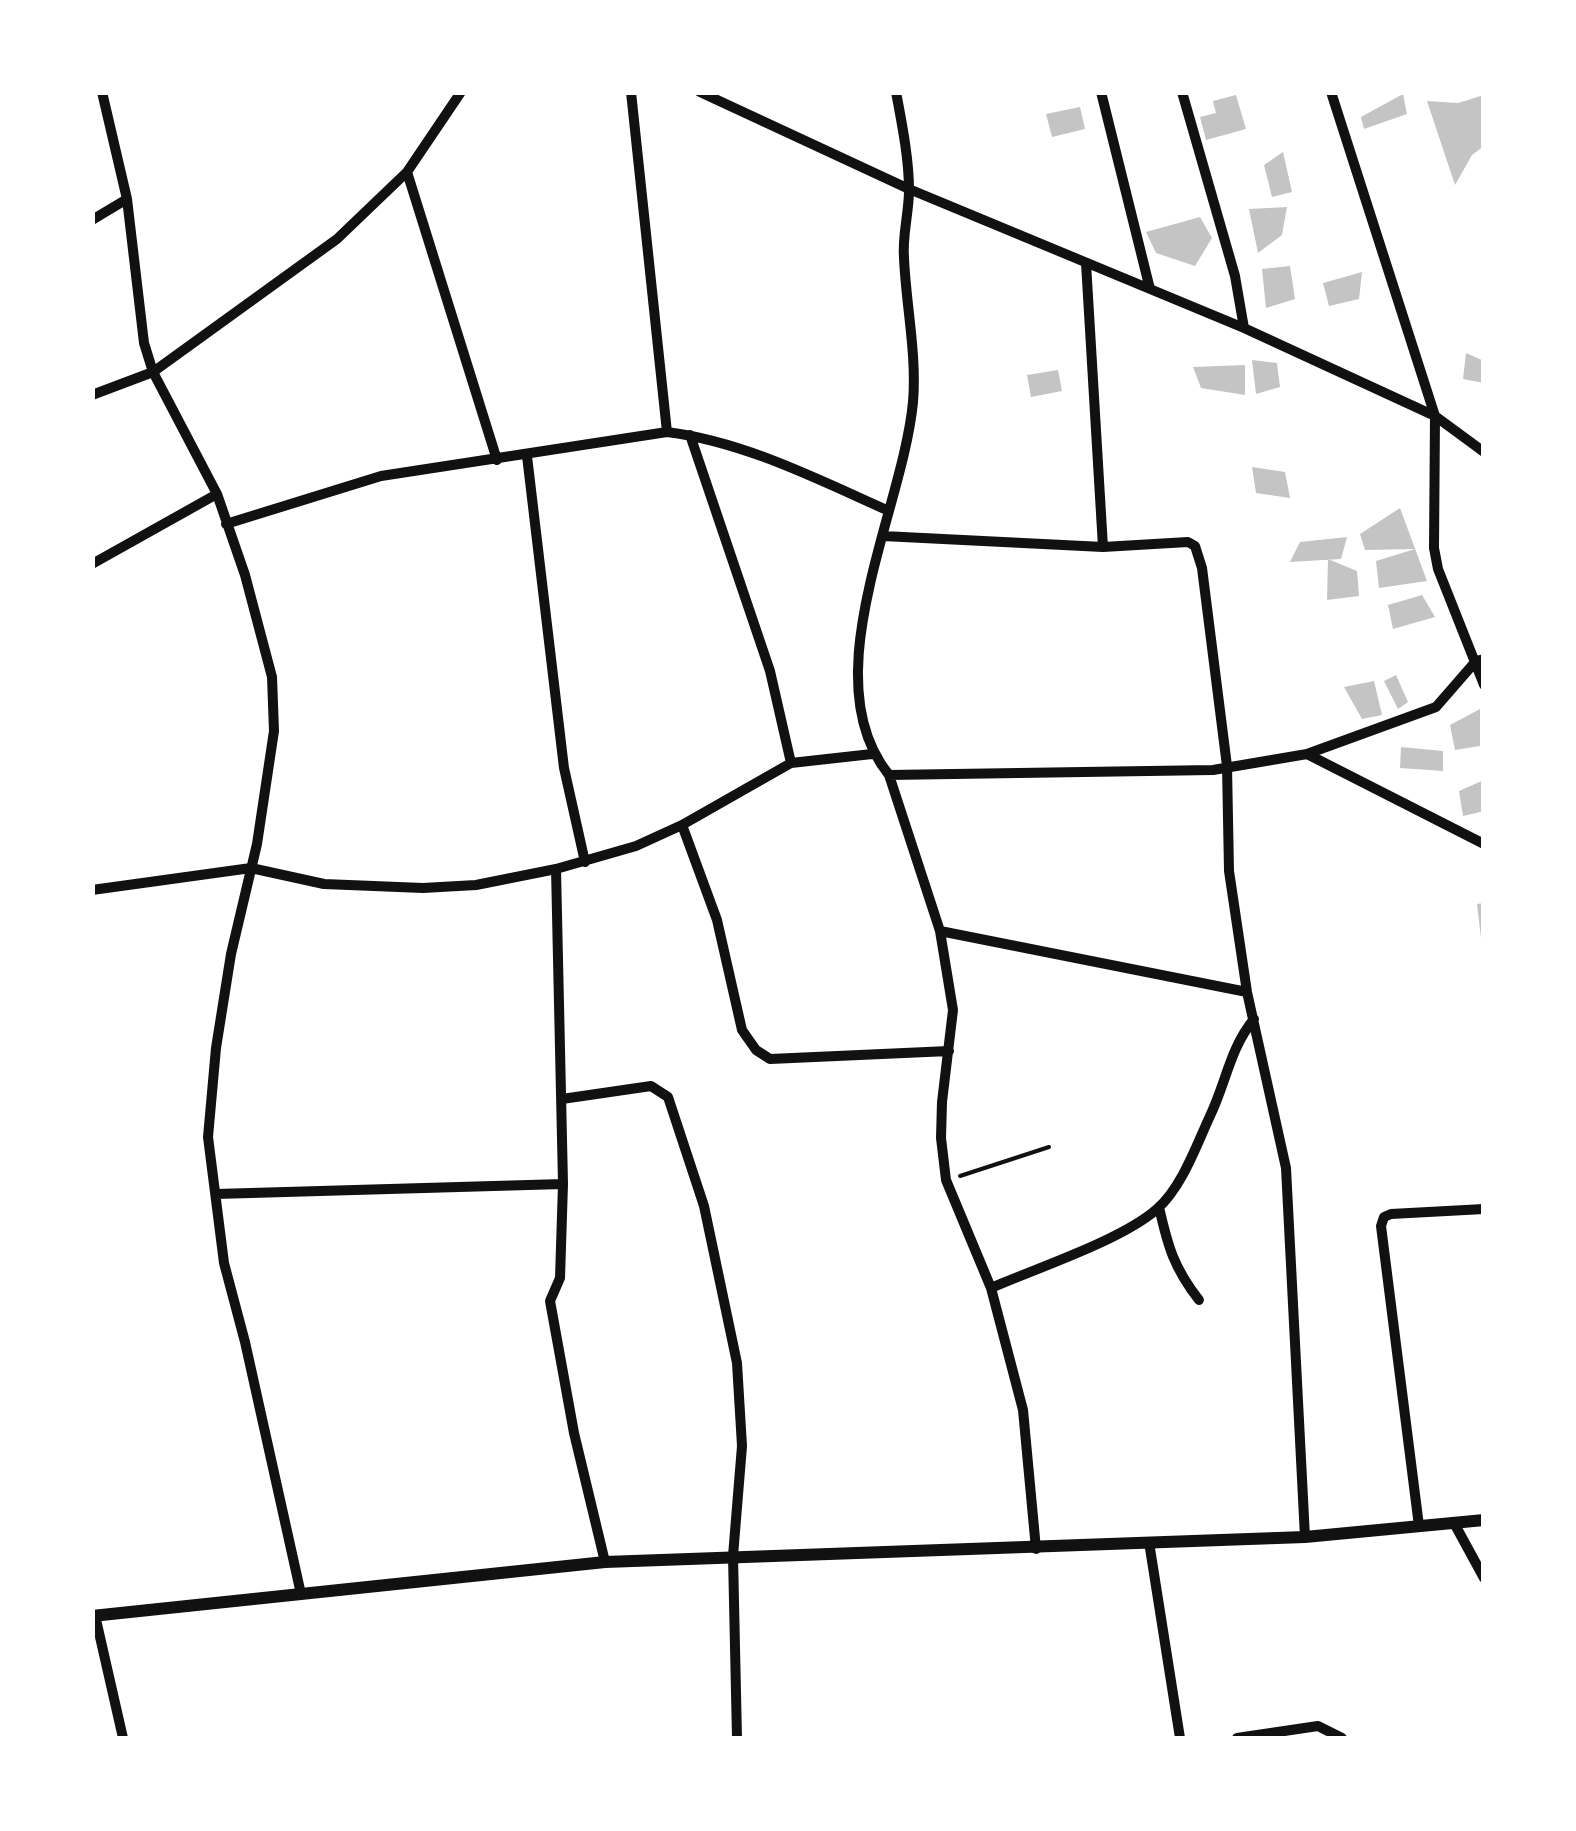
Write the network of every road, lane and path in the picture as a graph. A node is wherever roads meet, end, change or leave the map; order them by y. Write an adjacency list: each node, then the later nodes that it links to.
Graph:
1 (102, 92): 12 (street)
2 (462, 92): 10 (street)
3 (631, 92): 20 (street)
4 (700, 92): 9 (street)
5 (896, 92): 11 (street)
6 (1102, 92): 15 (street)
7 (1182, 92): 16 (street)
8 (1331, 92): 19 (street)
9 (723, 98): 11 (street)
10 (407, 172): 17 (street); 24 (street)
11 (909, 190): 14 (street); 26 (street)
12 (128, 199): 13 (street); 17 (street)
13 (92, 220)
14 (1086, 263): 15 (street); 29 (street)
15 (1150, 290): 16 (street)
16 (1244, 328): 19 (street)
17 (152, 372): 18 (street); 25 (street)
18 (92, 395)
19 (1436, 416): 22 (street); 31 (street)
20 (666, 432): 21 (street); 23 (street)
21 (690, 435): 26 (street); 35 (street)
22 (1484, 452)
23 (527, 456): 24 (street); 40 (street)
24 (496, 460): 27 (street)
25 (216, 494): 27 (street); 30 (street)
26 (889, 511): 28 (street)
27 (226, 524): 41 (street)
28 (883, 536): 29 (street); 33 (street)
29 (1104, 547): 36 (street)
30 (92, 564)
31 (1480, 660): 32 (street); 34 (street)
32 (1484, 685)
33 (872, 754): 35 (street); 37 (street)
34 (1307, 754): 36 (street); 39 (street)
35 (791, 762): 38 (street)
36 (1227, 766): 37 (street); 45 (street)
37 (889, 775): 44 (street)
38 (682, 825): 40 (street); 47 (street)
39 (1484, 844)
40 (585, 862): 42 (street)
41 (251, 868): 42 (street); 43 (street); 52 (street)
42 (556, 870): 48 (street)
43 (92, 890)
44 (940, 930): 45 (street); 47 (street)
45 (1247, 992): 46 (street)
46 (1254, 1019): 53 (street); 60 (street)
47 (950, 1050): 50 (street)
48 (562, 1099): 51 (street); 63 (street)
49 (1049, 1147): 50 (path)
50 (946, 1180): 55 (street)
51 (563, 1184): 52 (street); 64 (street)
52 (216, 1194): 66 (street)
53 (1159, 1208): 55 (street); 56 (street)
54 (1484, 1209): 59 (street)
55 (991, 1288): 62 (street)
56 (1199, 1300)
57 (1484, 1520): 58 (street)
58 (1454, 1523): 59 (street); 65 (street)
59 (1419, 1526): 60 (street)
60 (1305, 1537): 61 (street)
61 (1148, 1542): 62 (street); 70 (street)
62 (1036, 1549): 63 (street)
63 (733, 1556): 64 (street); 69 (street)
64 (605, 1562): 66 (street)
65 (1484, 1578)
66 (301, 1594): 67 (street)
67 (94, 1616): 68 (street)
68 (123, 1738)
69 (736, 1738)
70 (1180, 1738)
71 (1237, 1738): 72 (street)
72 (1342, 1738)

